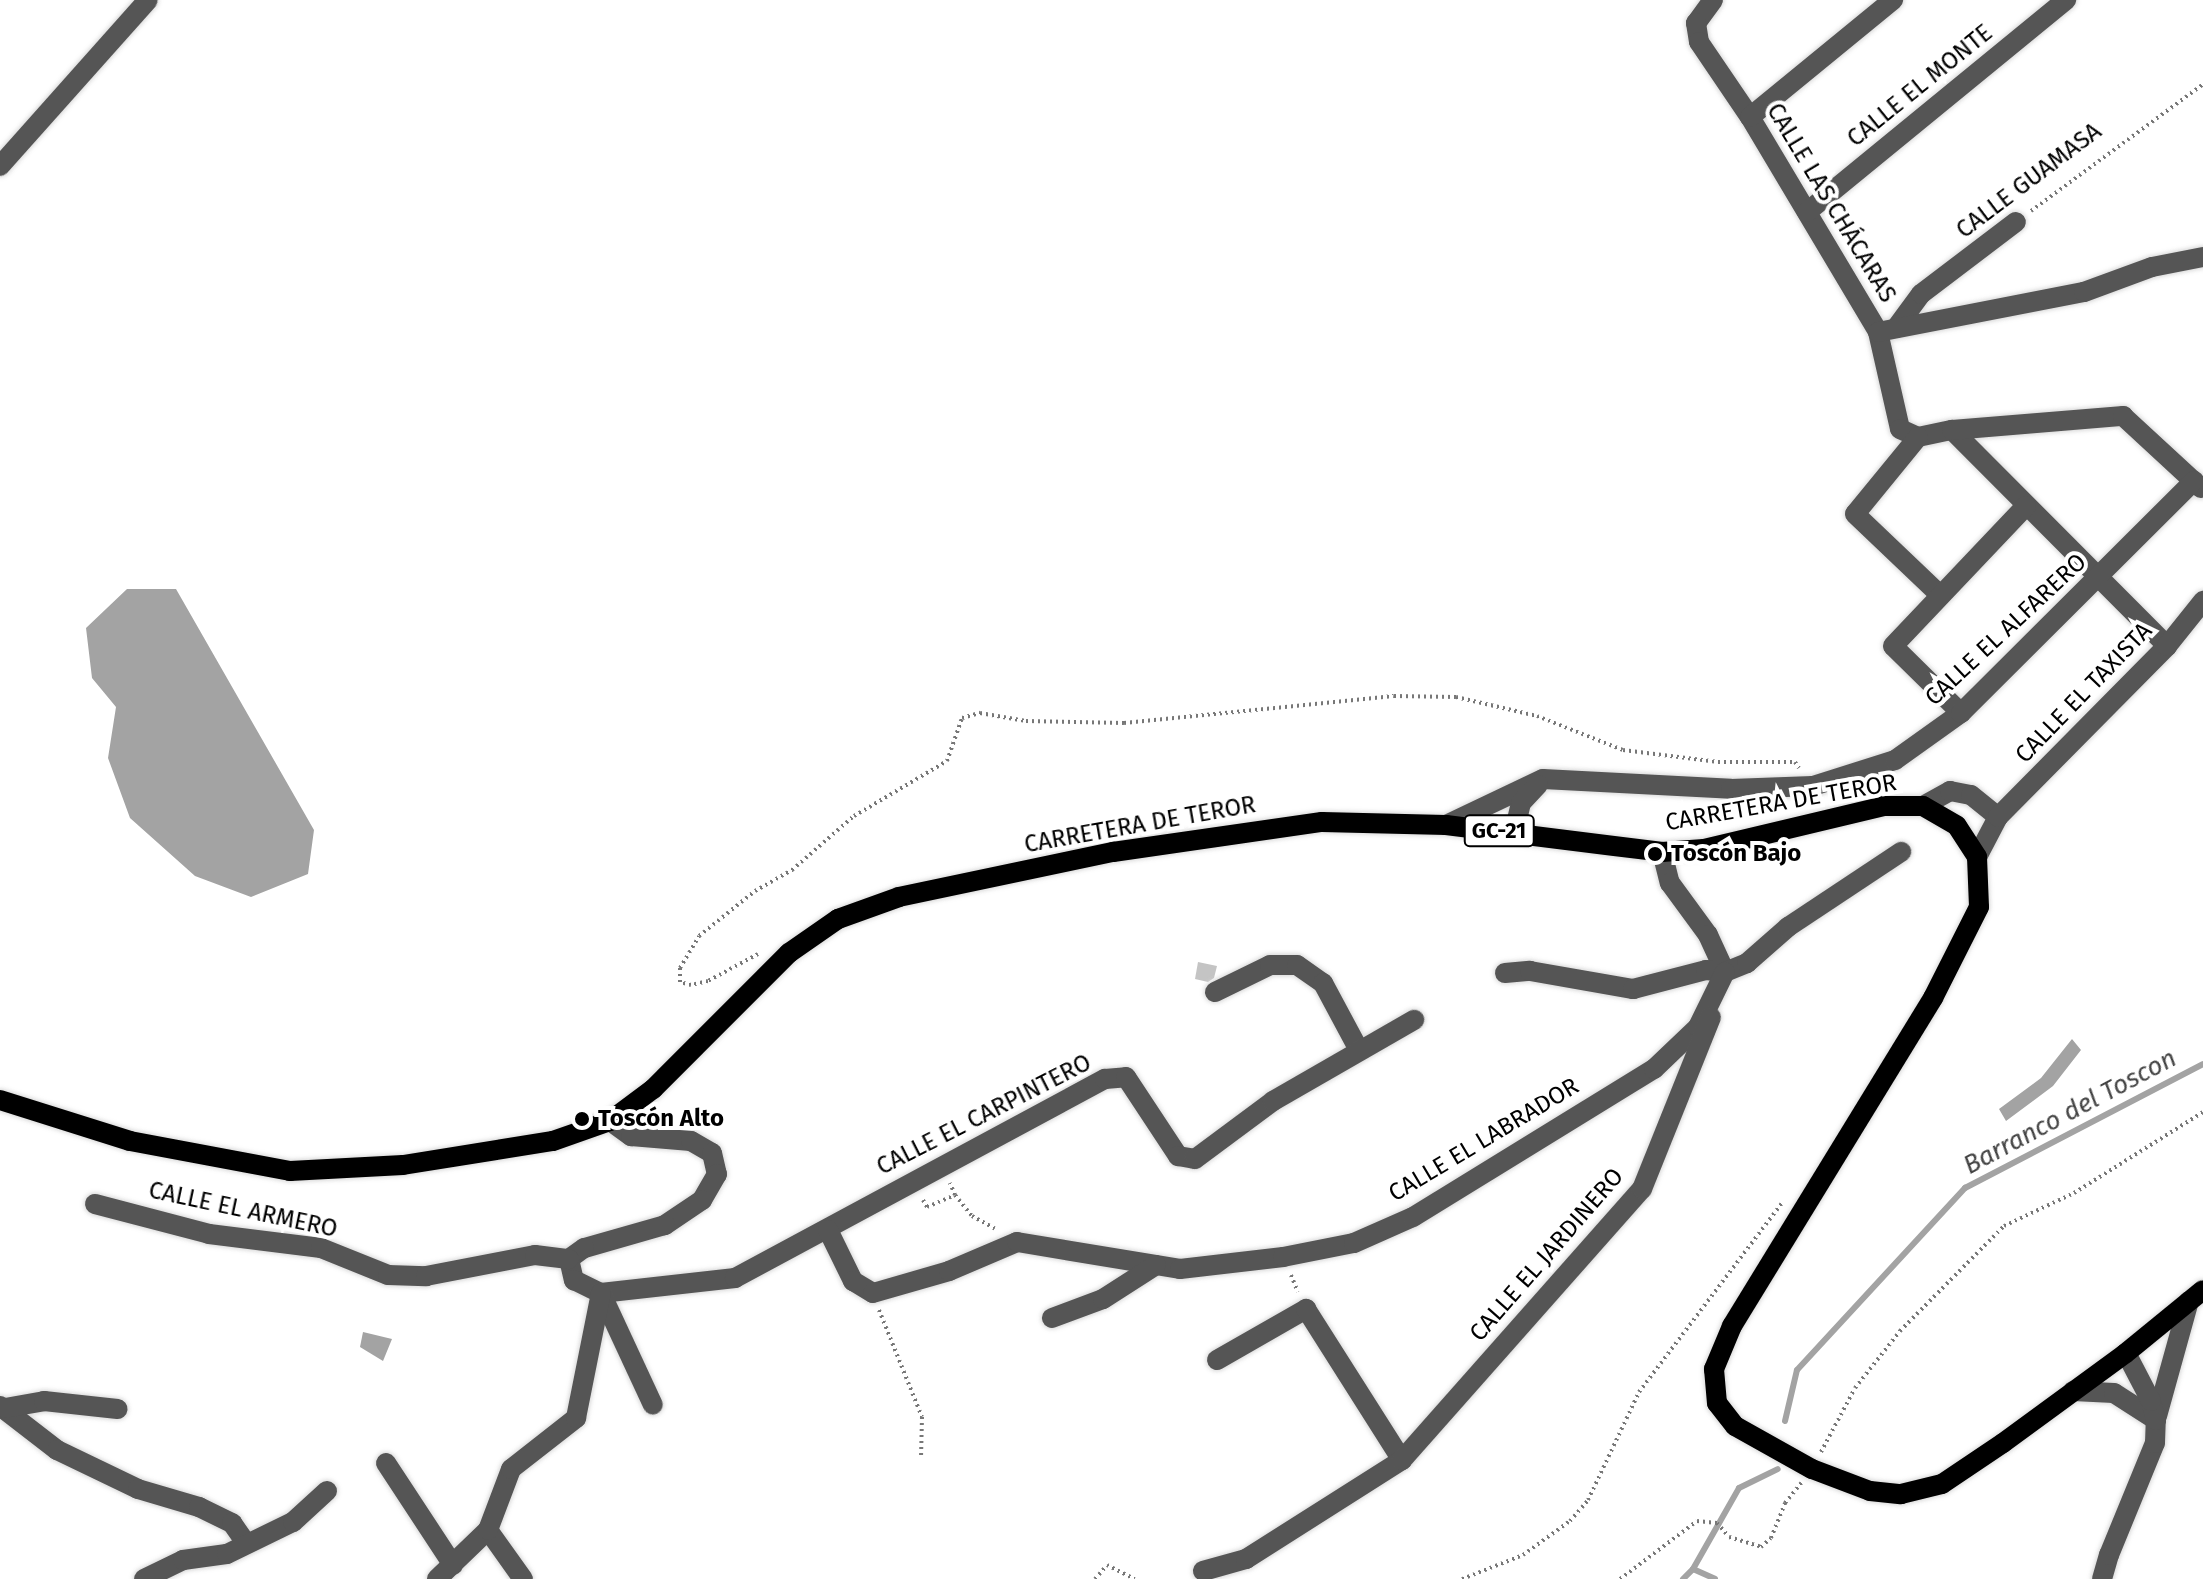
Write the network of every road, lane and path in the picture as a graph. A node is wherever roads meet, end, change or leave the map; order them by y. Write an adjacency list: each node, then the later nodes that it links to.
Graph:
1 (148, 0): 7 (street)
2 (1713, 0): 6 (street, CALLE LAS CHÁCARAS)
3 (1893, 0): 6 (street)
4 (2066, 0): 8 (street, CALLE EL MONTE)
5 (2203, 84): 9 (path, CALLE GUAMASA)
6 (1750, 117): 8 (street, CALLE LAS CHÁCARAS)
7 (0, 166)
8 (1807, 212): 11 (street, CALLE LAS CHÁCARAS)
9 (2016, 222): 11 (street, CALLE GUAMASA)
10 (2203, 257): 11 (street)
11 (1887, 330): 13 (street, CALLE LAS CHÁCARAS)
12 (1952, 430): 13 (street); 14 (street); 15 (street)
13 (1918, 437): 17 (street)
14 (2198, 485): 16 (street, CALLE EL ALFARERO)
15 (2026, 506): 16 (street); 17 (street)
16 (2099, 579): 19 (street); 20 (street, CALLE EL ALFARERO)
17 (1939, 594): 20 (street)
18 (2203, 601): 19 (street, CALLE EL TAXISTA)
19 (2167, 646): 24 (street, CALLE EL TAXISTA)
20 (1961, 713): 22 (street, CALLE EL ALFARERO)
21 (1543, 779): 22 (street, CALLE EL ALFARERO); 25 (street, CALLE EL ALFARERO); 26 (street)
22 (1813, 786): 30 (path)
23 (1923, 806): 24 (street); 27 (main road, CARRETERA DE TEROR / GC-21); 29 (main road, CARRETERA DE TEROR)
24 (1998, 817): 29 (street, CALLE EL TAXISTA)
25 (1446, 825): 26 (main road, CARRETERA DE TEROR / GC-21); 30 (main road, CARRETERA DE TEROR / GC-21)
26 (1514, 833): 27 (main road, CARRETERA DE TEROR / GC-21)
27 (1662, 852): 31 (street)
28 (1901, 852): 31 (street)
29 (1977, 857): 40 (main road)
30 (789, 953): 38 (main road, CARRETERA DE TEROR / GC-21)
31 (1725, 972): 32 (street); 44 (street, CALLE EL LABRADOR); 60 (street, CALLE EL JARDINERO)
32 (1505, 973)
33 (1215, 992): 35 (street)
34 (1414, 1020): 35 (street)
35 (1359, 1050): 42 (street, CALLE EL CARPINTERO)
36 (0, 1100): 38 (main road, CARRETERA DE TEROR / GC-21)
37 (2203, 1112): 62 (path)
38 (610, 1121): 45 (street)
39 (955, 1195): 43 (path)
40 (1809, 1202): 62 (main road); 73 (path)
41 (95, 1204): 45 (street, CALLE EL ARMERO)
42 (828, 1230): 47 (street); 48 (street)
43 (1017, 1242): 46 (street, CALLE EL LABRADOR); 48 (street)
44 (1283, 1257): 46 (street, CALLE EL LABRADOR); 50 (path)
45 (569, 1259): 47 (street)
46 (1156, 1265): 51 (street)
47 (601, 1293): 55 (street); 64 (street)
48 (873, 1293): 59 (path)
49 (2196, 1296): 52 (main road); 58 (street)
50 (1306, 1309): 53 (street); 60 (street)
51 (1052, 1318)
52 (2126, 1353): 54 (main road); 58 (street)
53 (1217, 1360)
54 (2073, 1391): 58 (street); 62 (main road)
55 (653, 1405)
56 (3, 1407): 57 (street); 65 (street)
57 (118, 1409)
58 (2156, 1420): 75 (street)
59 (921, 1459)
60 (1402, 1460): 67 (street, CALLE EL JARDINERO)
61 (386, 1463): 66 (street)
62 (1812, 1469): 74 (path)
63 (327, 1491): 65 (street)
64 (488, 1530): 66 (street); 70 (street)
65 (246, 1543): 68 (street)
66 (453, 1565): 69 (street)
67 (1203, 1571)
68 (144, 1579)
69 (437, 1579)
70 (523, 1579)
71 (1095, 1579): 72 (path)
72 (1135, 1579)
73 (1462, 1579)
74 (1620, 1579)
75 (2102, 1579)

